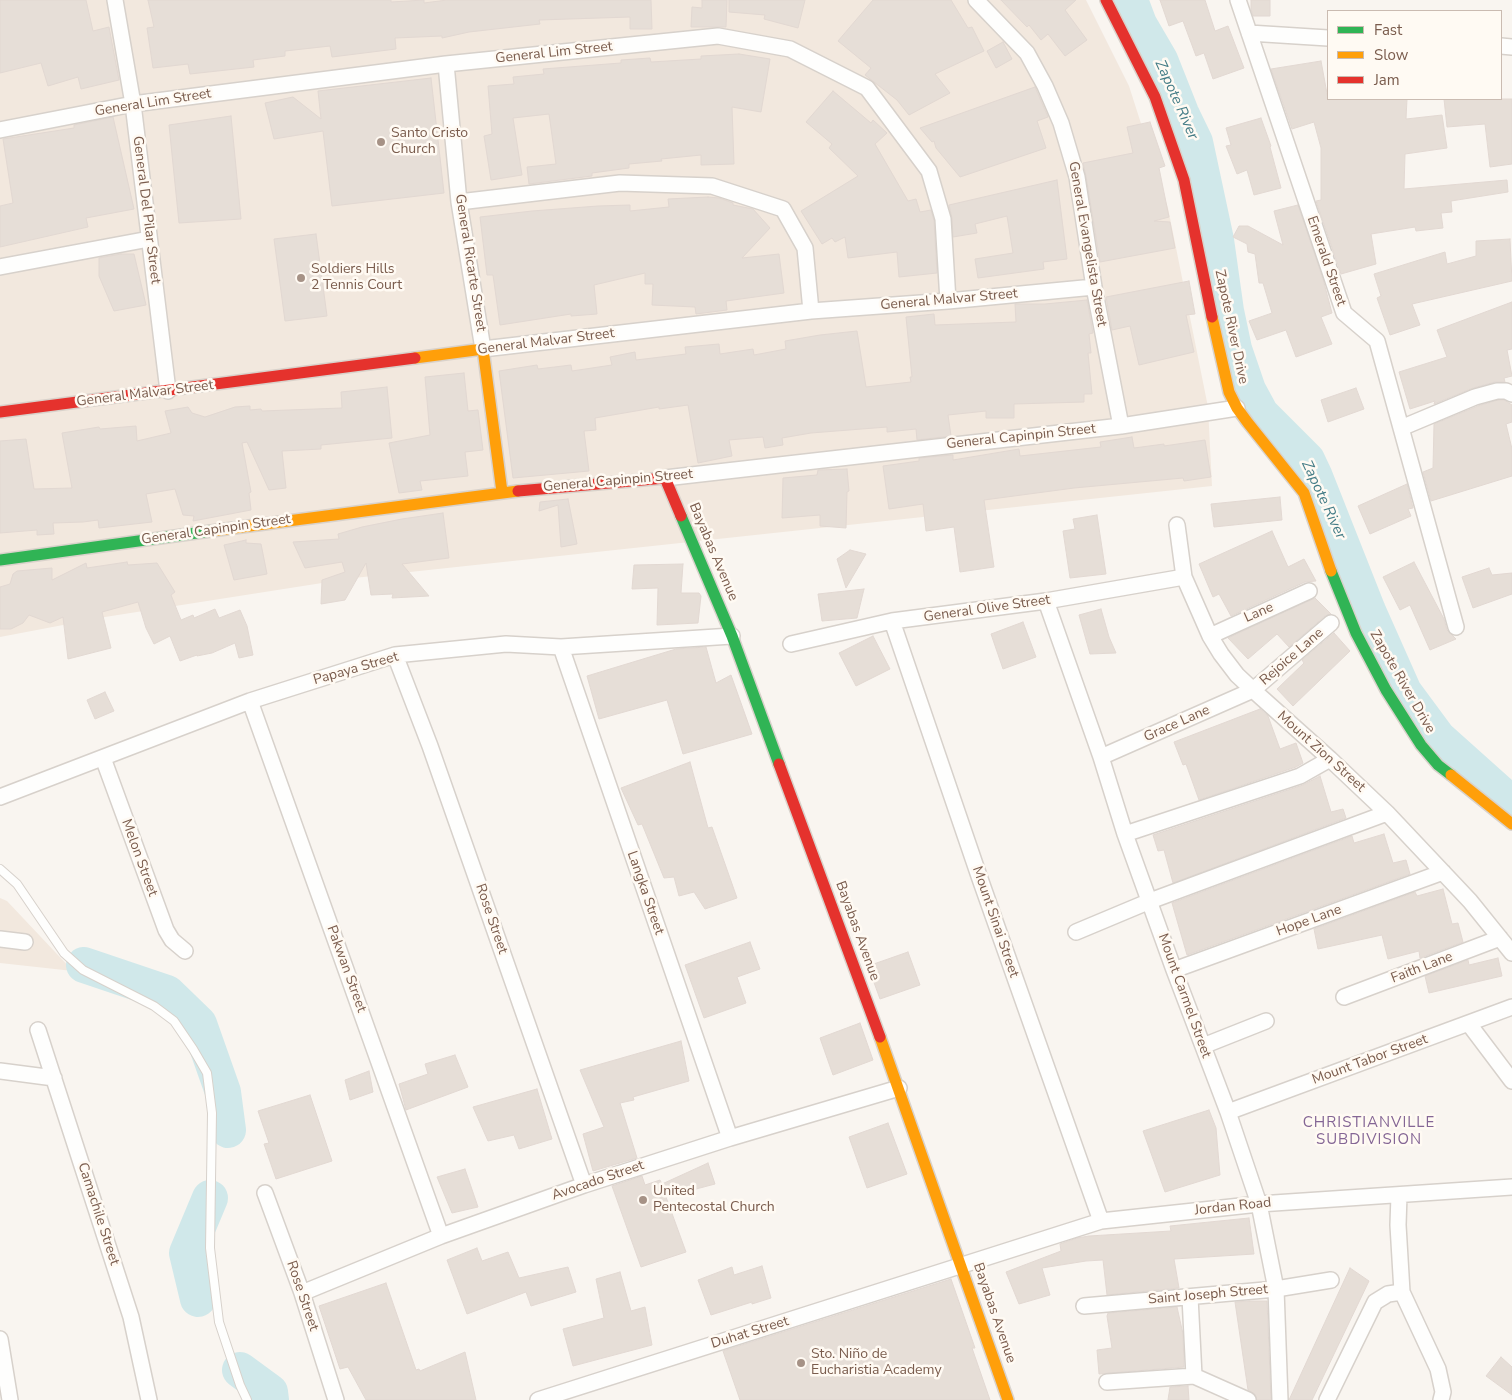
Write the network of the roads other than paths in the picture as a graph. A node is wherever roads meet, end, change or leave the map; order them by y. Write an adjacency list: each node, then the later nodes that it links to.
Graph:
1 (115, 0): 8 (street, General Del Pilar Street)
2 (976, 0): 13 (street, General Evangelista Street)
3 (1106, 0): 19 (street, Zapote River Drive)
4 (1238, 0): 5 (street, Emerald Street)
5 (1249, 33): 6 (street); 22 (street, Emerald Street)
6 (1327, 38)
7 (446, 64): 8 (street, General Lim Street); 10 (street, General Ricarte Street); 14 (street, General Lim Street)
8 (133, 104): 9 (street, General Lim Street); 11 (street, General Del Pilar Street)
9 (0, 130)
10 (459, 202): 15 (street); 16 (street, General Ricarte Street)
11 (149, 239): 12 (street); 17 (street, General Del Pilar Street)
12 (0, 267)
13 (1094, 287): 14 (street, General Malvar Street); 21 (street, General Evangelista Street)
14 (948, 301): 15 (street, General Malvar Street)
15 (811, 311): 16 (street, General Malvar Street)
16 (483, 348): 17 (street, General Malvar Street); 24 (street, General Ricarte Street)
17 (168, 391): 20 (street, General Malvar Street)
18 (1512, 394): 22 (street)
19 (1237, 408): 21 (street, General Capinpin Street); 45 (street, Zapote River Drive)
20 (0, 412)
21 (1121, 426): 23 (street, General Capinpin Street)
22 (1401, 428): 32 (street, Emerald Street)
23 (665, 478): 24 (street, General Capinpin Street); 33 (street, Bayabas Avenue)
24 (502, 492): 26 (street, General Capinpin Street)
25 (1177, 526): 27 (street, Mount Zion Street)
26 (0, 560)
27 (1184, 577): 29 (street, General Olive Street); 34 (street, Mount Zion Street)
28 (1309, 591): 34 (street, Lane)
29 (1046, 601): 30 (street, General Olive Street); 40 (street, Mount Carmel Street)
30 (892, 621): 35 (street, General Olive Street); 74 (street, Mount Sinai Street)
31 (1331, 623): 38 (street, Rejoice Lane)
32 (1456, 627)
33 (732, 636): 36 (street, Papaya Street); 66 (street, Bayabas Avenue)
34 (1210, 636): 38 (street, Mount Zion Street)
35 (791, 644)
36 (561, 648): 37 (street, Papaya Street); 68 (street, Langka Street)
37 (395, 655): 39 (street, Papaya Street); 69 (street, Rose Street)
38 (1253, 690): 40 (street, Grace Lane); 42 (street, Mount Zion Street)
39 (250, 701): 41 (street, Papaya Street); 75 (street, Pakwan Street)
40 (1101, 757): 46 (street, Mount Carmel Street)
41 (103, 758): 43 (street, Papaya Street); 54 (street, Melon Street)
42 (1330, 759): 44 (street, Mount Zion Street); 46 (street)
43 (0, 797)
44 (1387, 813): 48 (street, Mount Zion Street); 49 (street)
45 (1512, 824)
46 (1125, 834): 49 (street, Mount Carmel Street)
47 (0, 869): 88 (lane)
48 (1443, 872): 51 (street, Mount Zion Street); 56 (street, Hope Lane)
49 (1150, 901): 50 (street); 56 (street, Mount Carmel Street)
50 (1076, 932)
51 (1500, 938): 55 (street, Mount Zion Street); 57 (street, Faith Lane)
52 (0, 939): 53 (street)
53 (24, 942)
54 (185, 951)
55 (1512, 953)
56 (1174, 970): 62 (street, Mount Carmel Street)
57 (1344, 997)
58 (1512, 1007): 60 (street, Mount Tabor Street)
59 (1266, 1021): 62 (street)
60 (1469, 1024): 65 (street); 67 (street, Mount Tabor Street)
61 (38, 1030): 64 (street, Camachile Street)
62 (1203, 1046): 67 (street, Mount Carmel Street)
63 (0, 1071): 64 (street)
64 (54, 1078): 87 (street, Camachile Street)
65 (1512, 1081)
66 (899, 1088): 68 (street, Avocado Street); 76 (street, Bayabas Avenue)
67 (1228, 1112): 73 (street, Mount Carmel Street)
68 (730, 1138): 69 (street, Avocado Street)
69 (584, 1185): 75 (street, Avocado Street)
70 (1512, 1187): 72 (street, Jordan Road)
71 (265, 1193): 80 (street, Rose Street)
72 (1399, 1194): 73 (street, Jordan Road); 79 (street)
73 (1259, 1204): 74 (street, Jordan Road); 78 (street, Mount Carmel Street)
74 (1101, 1221): 76 (street, Jordan Road)
75 (441, 1236): 80 (street, Avocado Street)
76 (962, 1266): 90 (street, Duhat Street); 91 (street, Bayabas Avenue)
77 (1331, 1280): 78 (street, Saint Joseph Street)
78 (1276, 1289): 81 (street, Saint Joseph Street); 93 (street, Mount Carmel Street)
79 (1402, 1292): 94 (street); 95 (street)
80 (302, 1293): 89 (street, Rose Street)
81 (1190, 1297): 82 (street, Saint Joseph Street); 84 (street)
82 (1084, 1306)
83 (0, 1339): 86 (street)
84 (1194, 1376): 85 (street); 92 (street)
85 (1107, 1382)
86 (10, 1400)
87 (149, 1400)
88 (247, 1400)
89 (336, 1400)
90 (538, 1400)
91 (1008, 1400)
92 (1248, 1400)
93 (1280, 1400)
94 (1327, 1400)
95 (1441, 1400)

